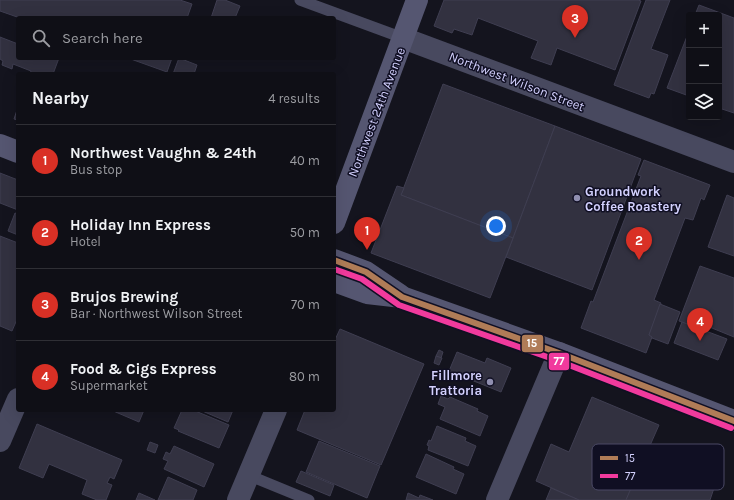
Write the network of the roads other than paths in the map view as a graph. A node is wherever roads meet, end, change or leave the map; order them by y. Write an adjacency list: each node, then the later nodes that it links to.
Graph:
1 (300, 0): 3 (lane, Northwest Wilson Street)
2 (417, 0): 3 (main road, Northwest 24th Avenue)
3 (404, 38): 6 (street, Northwest Wilson Street); 7 (main road, Northwest 24th Avenue)
4 (0, 145): 5 (main road)
5 (16, 151)
6 (734, 162)
7 (336, 218)
8 (336, 261): 10 (main road)
9 (336, 282): 10 (main road)
10 (402, 297): 11 (main road)
11 (559, 353): 14 (main road); 19 (street)
12 (16, 404): 15 (street)
13 (275, 412): 16 (street)
14 (734, 421)
15 (0, 441)
16 (248, 475): 17 (street); 18 (lane)
17 (238, 500)
18 (309, 500)
19 (497, 500)

